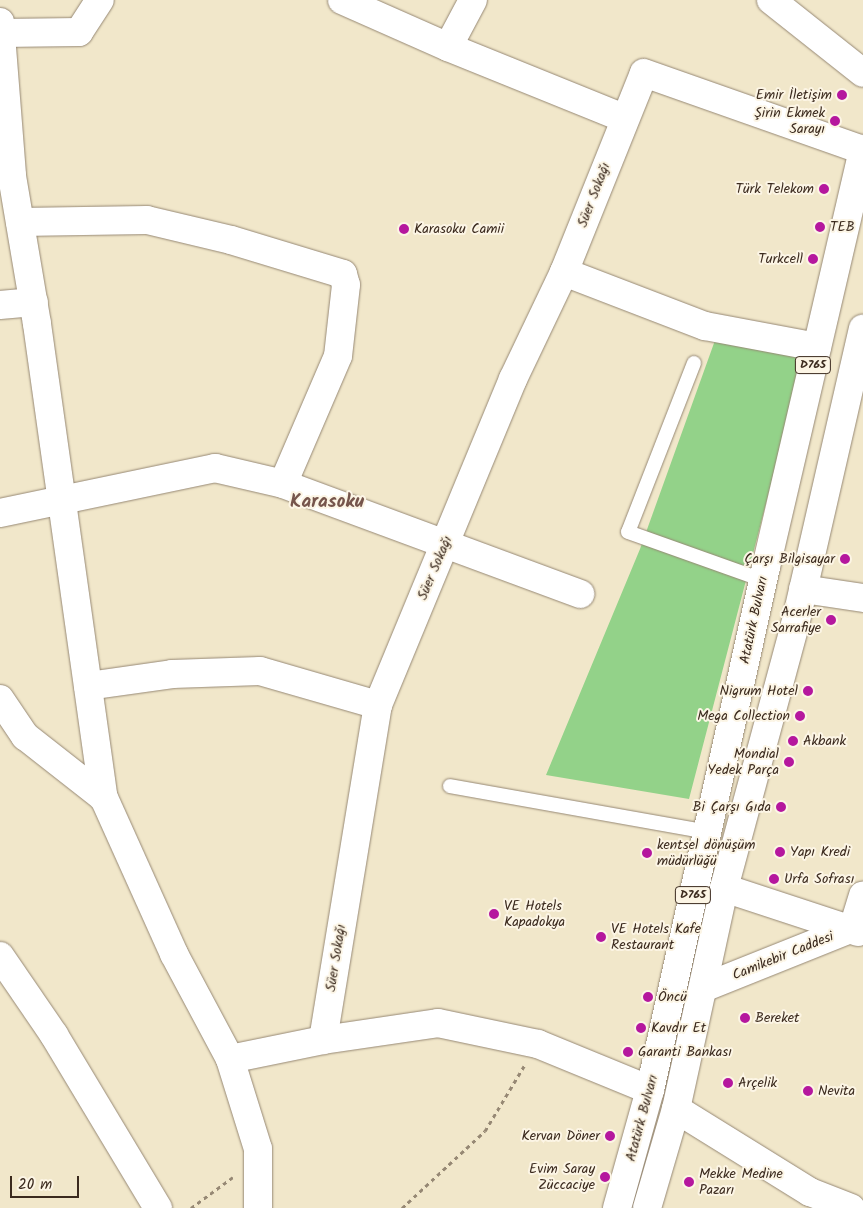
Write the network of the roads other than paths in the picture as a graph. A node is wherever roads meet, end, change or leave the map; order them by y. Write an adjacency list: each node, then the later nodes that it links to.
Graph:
1 (100, 0): 5 (street)
2 (342, 0): 6 (street)
3 (473, 0): 6 (street)
4 (771, 0): 7 (street)
5 (0, 28): 10 (street)
6 (448, 47): 8 (street)
7 (863, 73)
8 (624, 118): 9 (street, Süer Sokağı); 12 (street, Süer Sokağı)
9 (863, 149): 16 (street, Atatürk Bulvarı / D765)
10 (6, 176): 11 (street)
11 (20, 222): 13 (street); 18 (street)
12 (564, 272): 16 (street); 21 (street, Süer Sokağı)
13 (34, 302): 14 (street); 19 (street)
14 (0, 305)
15 (863, 328): 23 (street, D765)
16 (817, 347): 22 (street, Atatürk Bulvarı / D765)
17 (694, 363): 22 (lane)
18 (283, 484): 19 (street); 21 (street)
19 (62, 502): 20 (street); 26 (street)
20 (0, 513)
21 (445, 543): 24 (street); 28 (street, Süer Sokağı)
22 (763, 580): 23 (street); 31 (street, Atatürk Bulvarı / D765)
23 (803, 589): 25 (street); 32 (street, D765)
24 (580, 594)
25 (863, 598)
26 (88, 686): 28 (street); 30 (street)
27 (0, 699): 30 (street)
28 (378, 705): 37 (street, Süer Sokağı)
29 (450, 786): 31 (lane)
30 (104, 798): 38 (street)
31 (707, 832): 39 (street, Atatürk Bulvarı / D765)
32 (724, 888): 34 (street); 36 (street, D765)
33 (863, 895): 34 (street)
34 (860, 929): 36 (street, Camikebir Caddesi)
35 (0, 956): 42 (street)
36 (703, 988): 40 (street, D765)
37 (323, 1040): 38 (street); 39 (street)
38 (230, 1059): 43 (street)
39 (650, 1090): 44 (street, Atatürk Bulvarı / D765)
40 (676, 1109): 41 (street); 45 (street, D765)
41 (807, 1200): 46 (street)
42 (158, 1208)
43 (258, 1208)
44 (617, 1208)
45 (647, 1208)
46 (851, 1208)

